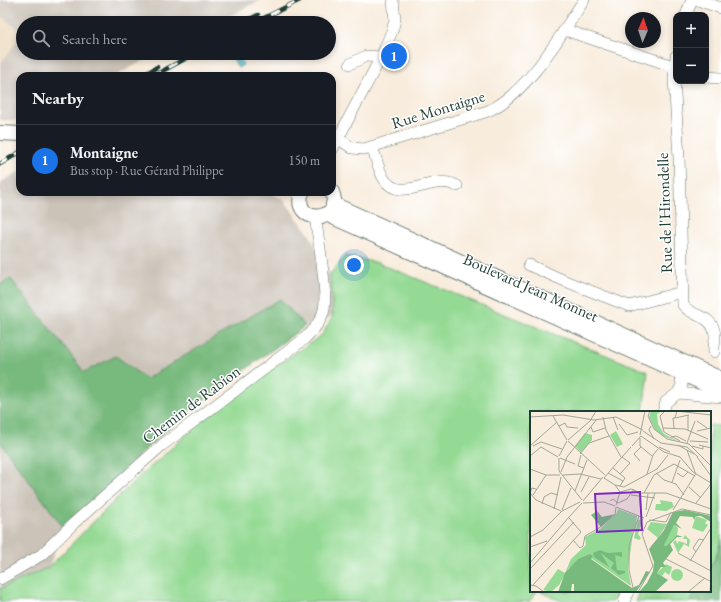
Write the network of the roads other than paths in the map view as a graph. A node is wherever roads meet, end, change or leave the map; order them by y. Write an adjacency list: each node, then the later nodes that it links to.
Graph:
1 (393, 0): 8 (street)
2 (584, 0): 7 (street, Rue Montaigne)
3 (692, 0): 6 (street)
4 (698, 0): 5 (street)
5 (721, 8)
6 (687, 12)
7 (565, 30): 10 (street); 16 (street, Rue Montaigne)
8 (381, 56): 9 (street); 14 (street)
9 (350, 64)
10 (673, 68)
11 (709, 77): 12 (street)
12 (721, 78)
13 (675, 84): 21 (street, Rue de l'Hirondelle)
14 (336, 134)
15 (336, 137): 16 (street, Rue Montaigne)
16 (372, 147): 17 (street)
17 (457, 186)
18 (299, 196): 19 (main road)
19 (326, 207): 23 (main road, Boulevard Jean Monnet); 24 (main road); 29 (street, Chemin de Rabion)
20 (529, 265): 21 (street)
21 (682, 292): 22 (street, Rue de l'Hirondelle)
22 (714, 352)
23 (680, 372): 25 (main road, Boulevard Jean Monnet); 26 (street)
24 (721, 379)
25 (721, 391)
26 (678, 393): 27 (street); 28 (street)
27 (721, 397)
28 (663, 411)
29 (0, 579)
30 (628, 592): 31 (street)
31 (624, 602)

